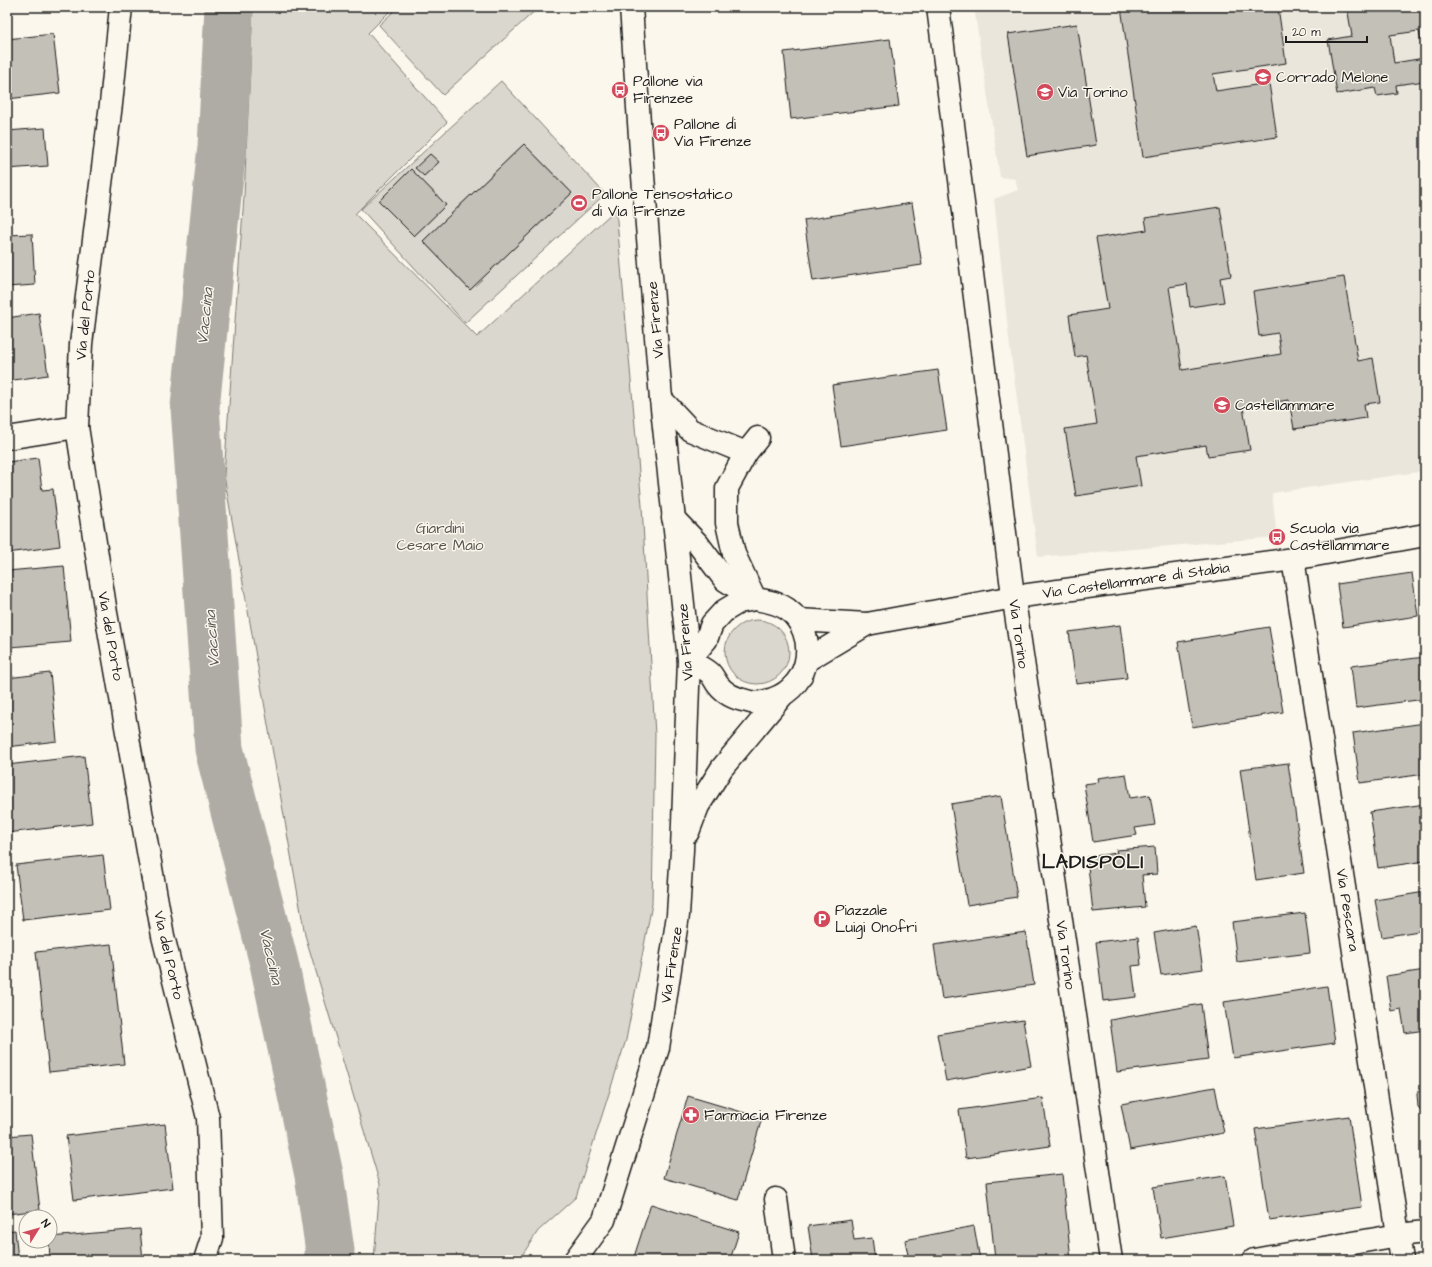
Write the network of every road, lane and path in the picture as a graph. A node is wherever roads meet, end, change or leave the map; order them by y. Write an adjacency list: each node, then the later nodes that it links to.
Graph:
1 (121, 7): 5 (street, Via del Porto)
2 (631, 7): 4 (street, Via Firenze)
3 (938, 7): 10 (street, Via Torino)
4 (661, 399): 7 (street, Via Firenze); 11 (street)
5 (77, 427): 6 (street); 22 (street, Via del Porto)
6 (7, 438)
7 (673, 518): 11 (street); 14 (street, Via Firenze)
8 (1425, 535): 9 (street, Via Castellammare di Stabia)
9 (1293, 560): 10 (street, Via Castellammare di Stabia); 21 (street, Via Pescara)
10 (1014, 597): 13 (street, Via Castellammare di Stabia); 26 (street, Via Torino)
11 (755, 599): 12 (street); 14 (street)
12 (798, 620): 13 (street, Via Castellammare di Stabia); 15 (street)
13 (867, 624): 15 (street)
14 (689, 660): 16 (street); 17 (street, Via Firenze)
15 (807, 660): 16 (street)
16 (781, 697): 17 (street)
17 (682, 850): 19 (street, Via Firenze)
18 (776, 1200): 25 (street)
19 (604, 1220): 23 (street, Via Firenze); 24 (street)
20 (1425, 1232): 21 (street)
21 (1399, 1235): 27 (street); 28 (street, Via Pescara)
22 (205, 1260)
23 (575, 1260)
24 (590, 1260)
25 (784, 1260)
26 (1111, 1260)
27 (1254, 1260)
28 (1402, 1260)

